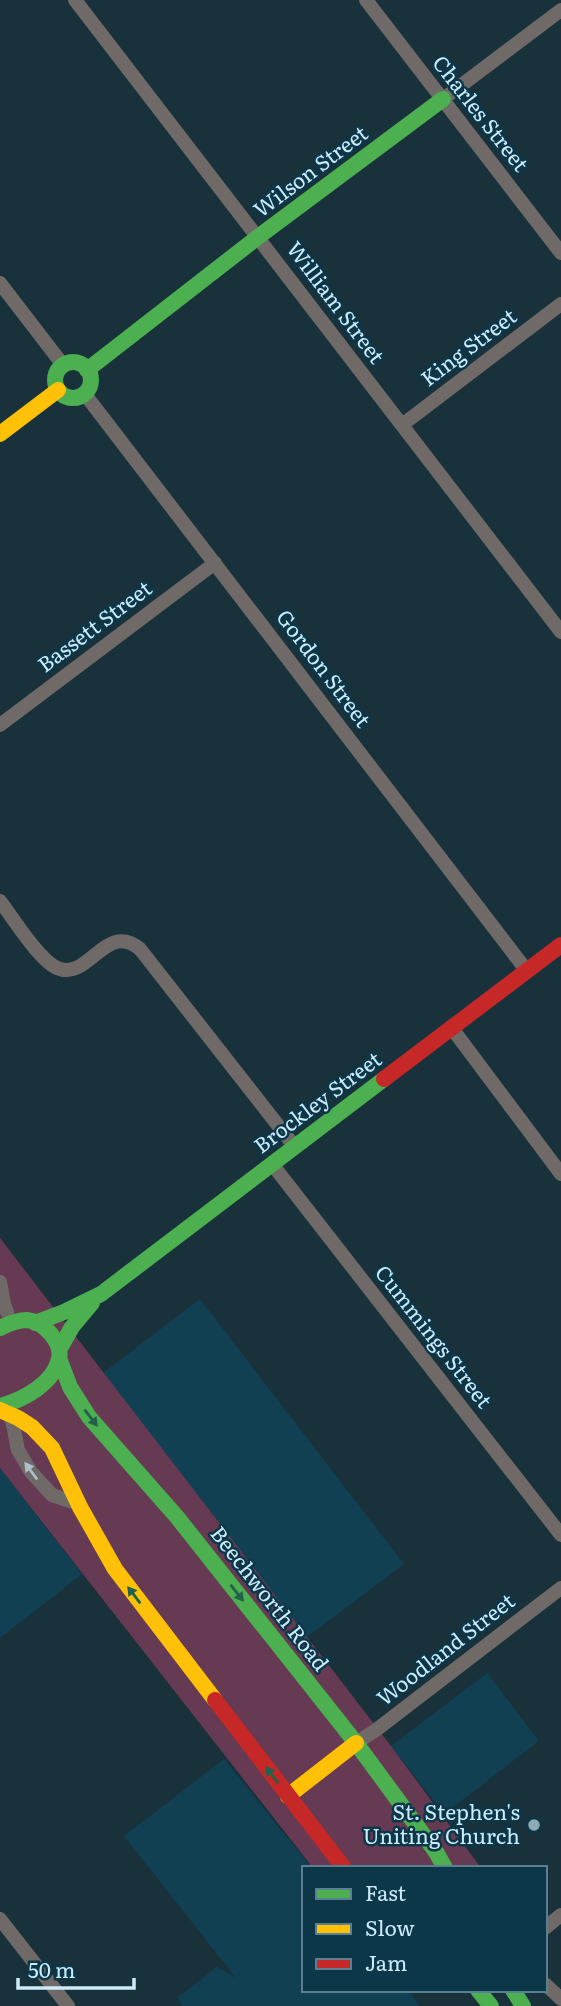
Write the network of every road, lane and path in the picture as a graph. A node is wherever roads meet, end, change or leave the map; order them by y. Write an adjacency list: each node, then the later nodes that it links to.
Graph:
1 (75, 0): 5 (street, William Street)
2 (366, 0): 4 (street, Charles Street)
3 (561, 10): 4 (street, Wilson Street)
4 (443, 99): 5 (main road, Wilson Street); 6 (street, Charles Street)
5 (258, 237): 10 (main road, Wilson Street); 13 (street, William Street)
6 (561, 253)
7 (0, 283): 9 (street)
8 (561, 304): 13 (street, King Street)
9 (63, 365): 10 (main road); 11 (main road)
10 (88, 370): 12 (main road)
11 (58, 390): 12 (main road); 14 (main road)
12 (84, 393): 15 (street, Gordon Street)
13 (402, 425): 16 (street, William Street)
14 (0, 434)
15 (215, 563): 17 (street, Bassett Street); 20 (street, Gordon Street)
16 (561, 632)
17 (0, 725)
18 (0, 901): 22 (street)
19 (561, 945): 20 (main road, Brockley Street)
20 (527, 971): 21 (main road, Brockley Street)
21 (451, 1027): 22 (main road, Brockley Street); 24 (street)
22 (295, 1147): 23 (main road, Brockley Street)
23 (272, 1164): 26 (main road, Brockley Street); 33 (street, Cummings Street)
24 (561, 1174)
25 (0, 1282): 27 (street)
26 (101, 1294): 28 (main road, Brockley Street); 30 (main road, Brockley Street)
27 (4, 1310): 28 (main road)
28 (31, 1322): 29 (main road, Brockley Street); 30 (main road)
29 (0, 1328)
30 (59, 1354): 31 (main road, Brockley Street); 35 (main road, Beechworth Road, one-way to 35)
31 (4, 1410): 32 (main road); 32 (street, one-way to 31)
32 (79, 1504): 36 (main road, one-way to 32)
33 (561, 1535)
34 (561, 1588): 35 (street, Woodland Street)
35 (356, 1743): 36 (main road); 38 (main road, Beechworth Road)
36 (288, 1796): 37 (main road)
37 (342, 1866)
38 (444, 1866)
39 (561, 1915): 41 (street)
40 (0, 1919): 45 (street)
41 (547, 1926)
42 (547, 1986): 44 (street)
43 (480, 1992): 46 (main road)
44 (561, 1999)
45 (68, 2006)
46 (491, 2006)

